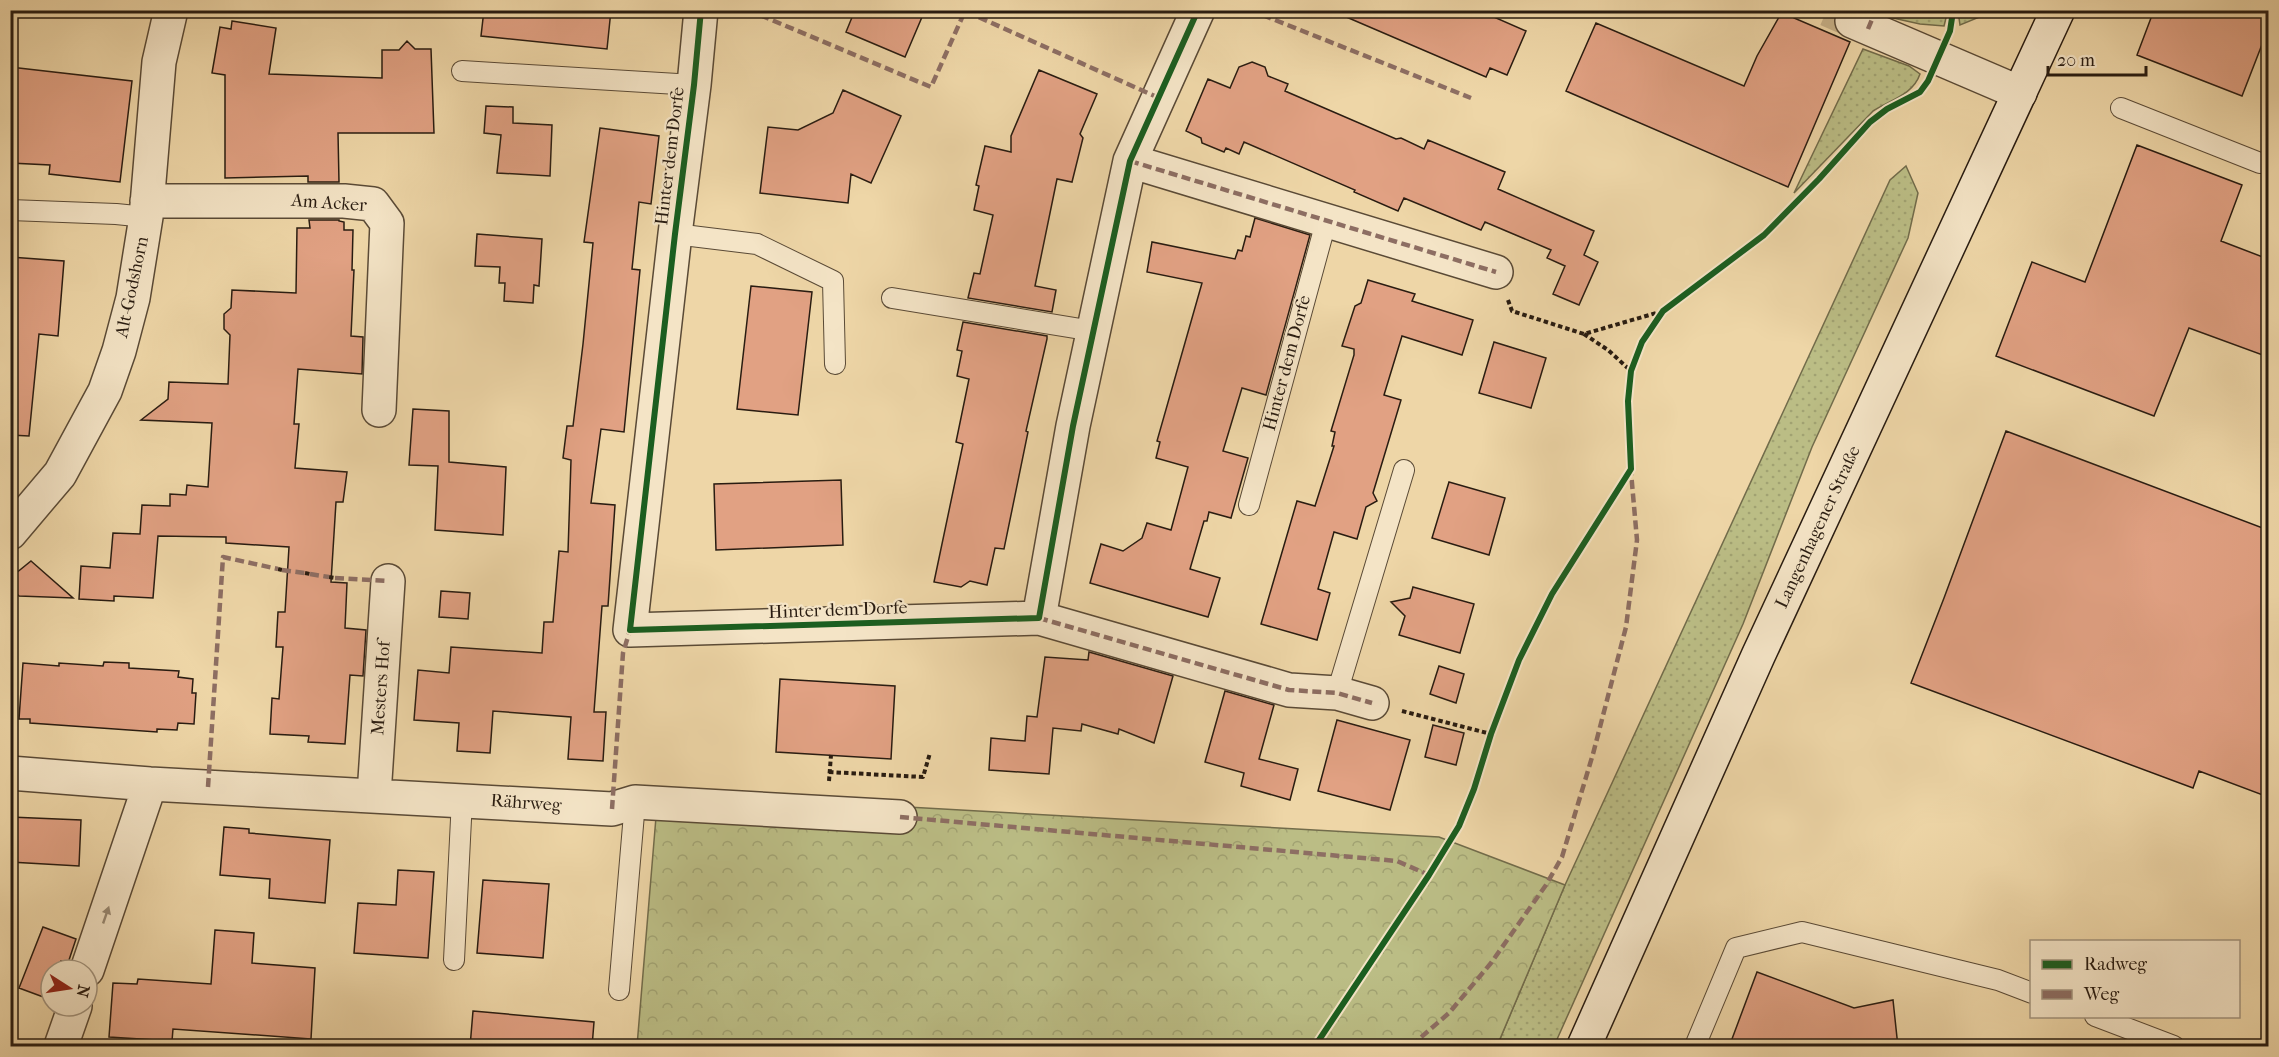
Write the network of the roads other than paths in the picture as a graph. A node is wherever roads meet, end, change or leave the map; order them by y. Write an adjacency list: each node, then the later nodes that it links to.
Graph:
1 (171, 10): 12 (street, Alt-Godshorn)
2 (701, 10): 7 (street, Hinter dem Dorfe)
3 (1198, 10): 10 (street)
4 (2058, 10): 8 (street, Langenhagener Straße)
5 (1852, 21): 8 (street)
6 (462, 71): 7 (lane, Hinter dem Dorfe)
7 (694, 85): 15 (street, Hinter dem Dorfe)
8 (2020, 93): 41 (street, Langenhagener Straße)
9 (2121, 108): 11 (lane)
10 (1130, 161): 14 (street); 18 (street)
11 (2268, 163)
12 (146, 209): 13 (lane); 20 (street, Am Acker); 23 (street, Alt-Godshorn)
13 (10, 210)
14 (1326, 222): 16 (street); 22 (lane, Hinter dem Dorfe)
15 (675, 234): 19 (lane, Hinter dem Dorfe); 25 (street, Hinter dem Dorfe)
16 (1496, 272)
17 (892, 298): 18 (lane)
18 (1093, 331): 25 (street)
19 (835, 364)
20 (379, 410)
21 (1404, 470): 26 (lane)
22 (1249, 505)
23 (10, 533)
24 (388, 581): 30 (street, Mesters Hof)
25 (1039, 618): 26 (street, Hinter dem Dorfe)
26 (1337, 693): 27 (street, Hinter dem Dorfe)
27 (1372, 703)
28 (10, 773): 29 (street, Rährweg)
29 (150, 784): 30 (street, Rährweg); 34 (street, one-way to 29)
30 (374, 795): 31 (street, Rährweg)
31 (462, 799): 32 (street, Rährweg); 35 (lane)
32 (635, 802): 33 (street, Rährweg); 36 (lane)
33 (900, 817)
34 (91, 958)
35 (454, 960)
36 (619, 990)
37 (2030, 993): 42 (lane)
38 (71, 1018): 40 (street)
39 (2098, 1018): 43 (lane)
40 (61, 1047)
41 (1584, 1047)
42 (1695, 1047)
43 (2174, 1047)

